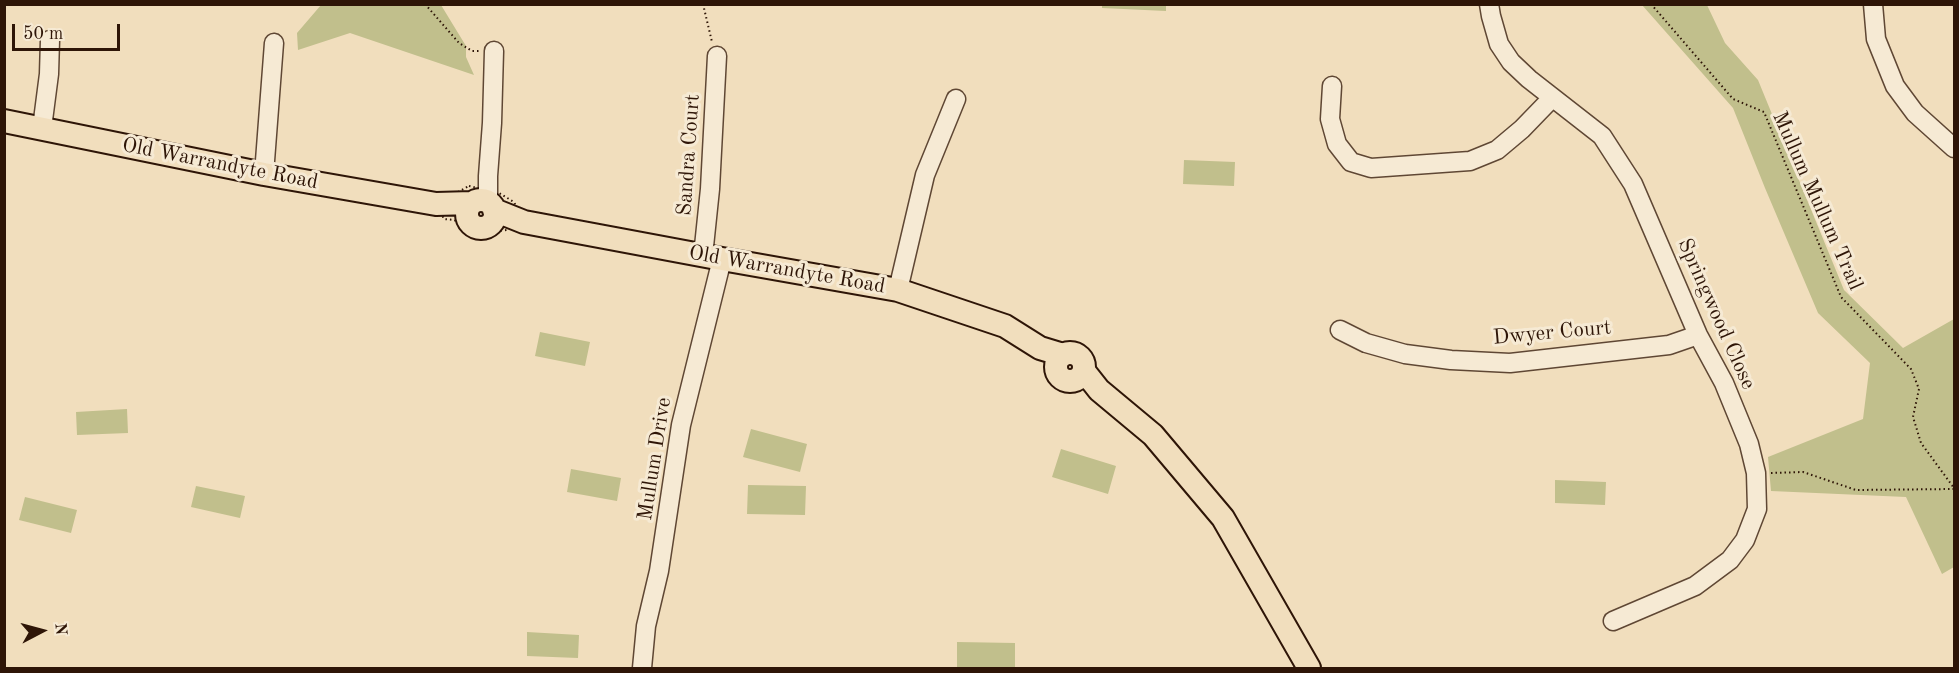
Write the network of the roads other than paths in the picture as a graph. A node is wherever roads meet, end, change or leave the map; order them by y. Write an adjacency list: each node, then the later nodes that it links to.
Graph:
1 (1489, 4): 8 (street, Springwood Close)
2 (1873, 4): 12 (street)
3 (50, 40): 11 (street)
4 (274, 43): 13 (street)
5 (494, 51): 14 (street)
6 (717, 56): 15 (street, Sandra Court)
7 (1332, 86): 8 (street)
8 (1552, 98): 18 (street, Springwood Close)
9 (956, 99): 16 (street)
10 (4, 121): 11 (main road, Old Warrandyte Road)
11 (42, 128): 13 (main road, Old Warrandyte Road)
12 (1954, 148)
13 (264, 174): 14 (main road, Old Warrandyte Road)
14 (481, 210): 15 (main road, Old Warrandyte Road)
15 (713, 258): 16 (main road, Old Warrandyte Road); 20 (street, Mullum Drive)
16 (898, 290): 21 (main road, Old Warrandyte Road)
17 (1340, 330): 18 (street, Dwyer Court)
18 (1698, 335): 19 (street, Springwood Close)
19 (1613, 621)
20 (642, 669)
21 (1309, 669)

